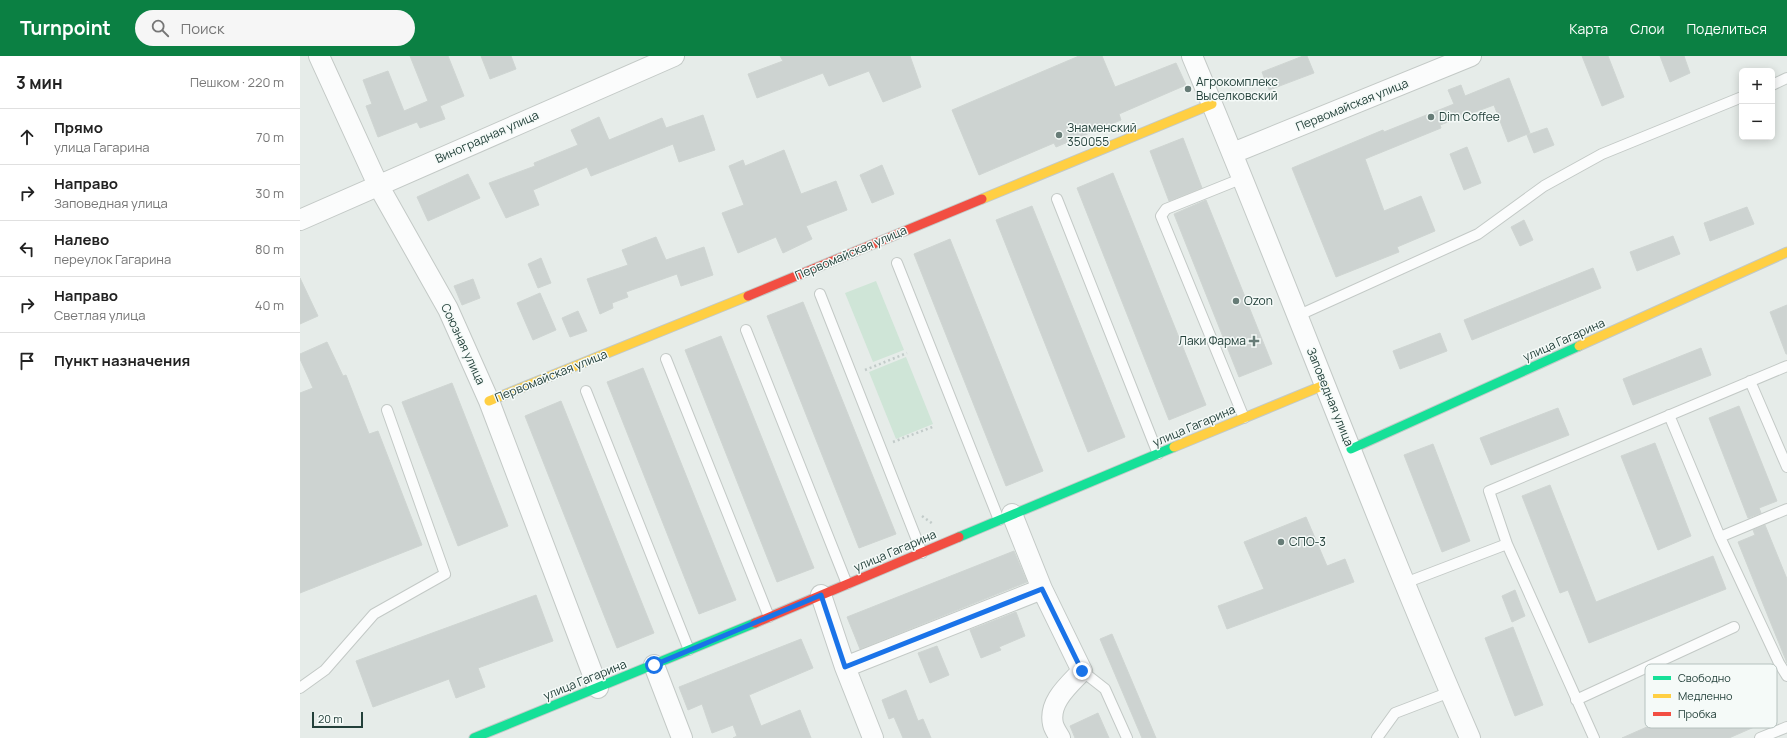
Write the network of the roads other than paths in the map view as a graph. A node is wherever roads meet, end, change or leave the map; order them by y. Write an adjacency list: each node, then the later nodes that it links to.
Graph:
1 (319, 56): 11 (street, Союзная улица)
2 (674, 56): 11 (street, Виноградная улица)
3 (1192, 56): 8 (street, Заповедная улица)
4 (1471, 56): 9 (street, Первомайская улица)
5 (1787, 78): 6 (lane)
6 (1775, 84)
7 (1739, 98): 17 (lane)
8 (1212, 104): 9 (street, Заповедная улица); 24 (street, Первомайская улица)
9 (1233, 153): 10 (street, Заповедная улица)
10 (1243, 178): 17 (street, Заповедная улица); 27 (lane)
11 (378, 185): 13 (street, Виноградная улица); 24 (street, Союзная улица)
12 (1057, 199): 29 (lane)
13 (300, 220)
14 (1787, 252): 28 (street, улица Гагарина)
15 (897, 263): 32 (lane)
16 (820, 294): 35 (lane)
17 (1297, 316): 22 (street, Заповедная улица)
18 (746, 330): 37 (lane)
19 (666, 359): 40 (lane)
20 (1787, 366): 21 (lane)
21 (1750, 381): 26 (lane); 30 (lane)
22 (1324, 385): 27 (street, улица Гагарина); 28 (street, Заповедная улица)
23 (586, 391): 42 (lane)
24 (489, 401): 50 (street, Союзная улица)
25 (387, 410): 49 (lane)
26 (1668, 416): 33 (lane); 34 (lane)
27 (1244, 418): 29 (street, улица Гагарина)
28 (1351, 449): 36 (street, Заповедная улица)
29 (1158, 454): 32 (street, улица Гагарина)
30 (1787, 467)
31 (1787, 509): 33 (lane)
32 (1006, 517): 35 (street, улица Гагарина); 38 (street)
33 (1720, 537): 48 (lane)
34 (1506, 544): 36 (lane); 52 (lane)
35 (922, 553): 37 (street, улица Гагарина)
36 (1405, 583): 51 (street, Заповедная улица)
37 (847, 584): 39 (street, улица Гагарина)
38 (1042, 589): 45 (street); 47 (street)
39 (821, 595): 40 (street, улица Гагарина); 45 (street)
40 (769, 617): 42 (street, улица Гагарина)
41 (1734, 627): 43 (lane)
42 (690, 650): 44 (street, улица Гагарина)
43 (1654, 664)
44 (654, 665): 50 (street, улица Гагарина); 55 (street)
45 (845, 667): 56 (street)
46 (1645, 668): 52 (lane)
47 (1082, 671): 57 (street); 58 (lane)
48 (1787, 676)
49 (300, 688)
50 (598, 688): 54 (street, улица Гагарина)
51 (1450, 692): 59 (lane); 60 (street, Заповедная улица)
52 (1576, 700): 61 (lane)
53 (1787, 727): 62 (lane)
54 (474, 738)
55 (682, 738)
56 (872, 738)
57 (1060, 738)
58 (1127, 738)
59 (1377, 738)
60 (1470, 738)
61 (1594, 738)
62 (1760, 738)

